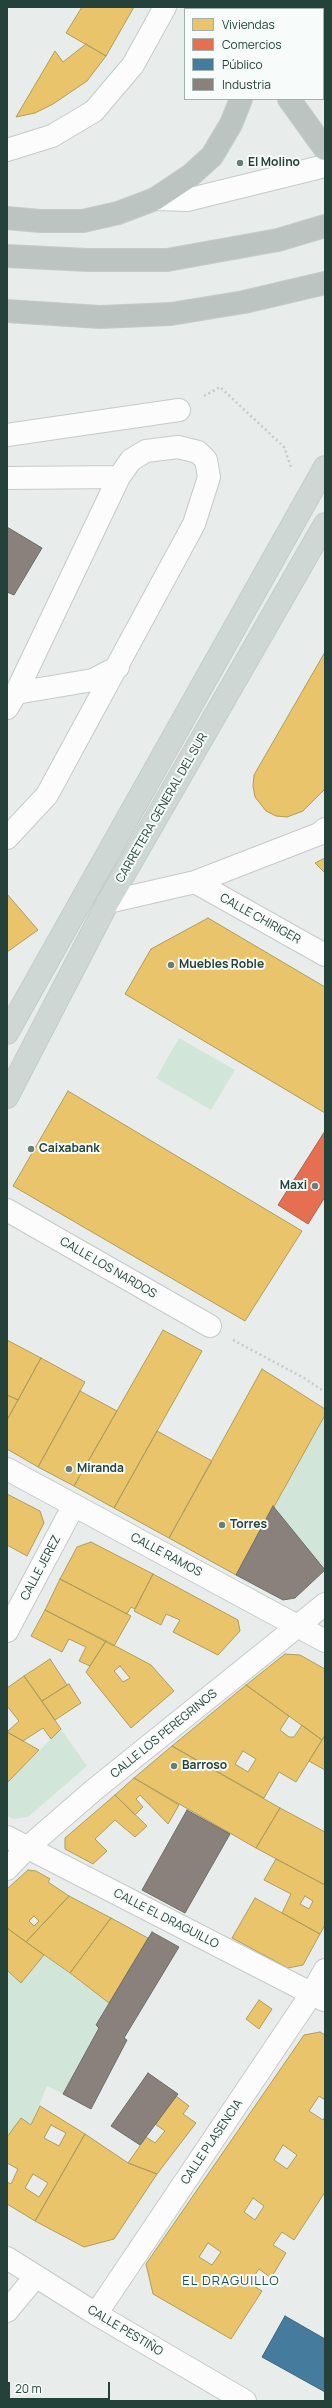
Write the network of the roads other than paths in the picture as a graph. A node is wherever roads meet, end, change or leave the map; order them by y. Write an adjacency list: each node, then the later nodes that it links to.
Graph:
1 (166, 7): 5 (street)
2 (241, 100): 7 (highway)
3 (290, 100): 4 (highway)
4 (325, 149)
5 (7, 150)
6 (325, 166): 7 (street)
7 (155, 199): 8 (highway)
8 (7, 218)
9 (325, 226): 10 (highway)
10 (7, 256)
11 (325, 283): 12 (highway)
12 (7, 311)
13 (179, 410): 14 (street)
14 (7, 435)
15 (325, 467): 26 (main road)
16 (119, 477): 17 (street); 19 (street); 20 (street)
17 (7, 478)
18 (324, 527): 24 (main road, CARRETERA GENERAL DEL SUR)
19 (118, 667): 20 (street); 22 (street)
20 (12, 701)
21 (325, 829): 23 (street)
22 (7, 838)
23 (194, 882): 24 (street); 25 (street, CALLE CHIRIGER)
24 (108, 902): 27 (main road, CARRETERA GENERAL DEL SUR)
25 (325, 955)
26 (7, 1034)
27 (9, 1089)
28 (7, 1210): 29 (street, CALLE LOS NARDOS)
29 (210, 1326)
30 (7, 1469): 31 (street, CALLE RAMOS)
31 (74, 1505): 33 (street, CALLE RAMOS); 34 (street, CALLE JEREZ)
32 (325, 1604): 33 (street, CALLE LOS PEREGRINOS)
33 (299, 1626): 35 (street, CALLE RAMOS); 37 (street, CALLE LOS PEREGRINOS)
34 (7, 1630)
35 (325, 1641)
36 (7, 1836): 37 (street, CALLE EL DRAGUILLO)
37 (27, 1848): 38 (street, CALLE LOS PEREGRINOS); 40 (street, CALLE EL DRAGUILLO)
38 (7, 1869)
39 (325, 1970): 40 (street, CALLE PLASENCIA)
40 (318, 1997): 44 (street, CALLE PLASENCIA)
41 (7, 2258): 42 (street, CALLE PESTIÑO)
42 (36, 2276): 43 (street); 44 (street, CALLE PESTIÑO)
43 (7, 2311)
44 (96, 2314): 45 (street, CALLE PESTIÑO)
45 (245, 2401)

